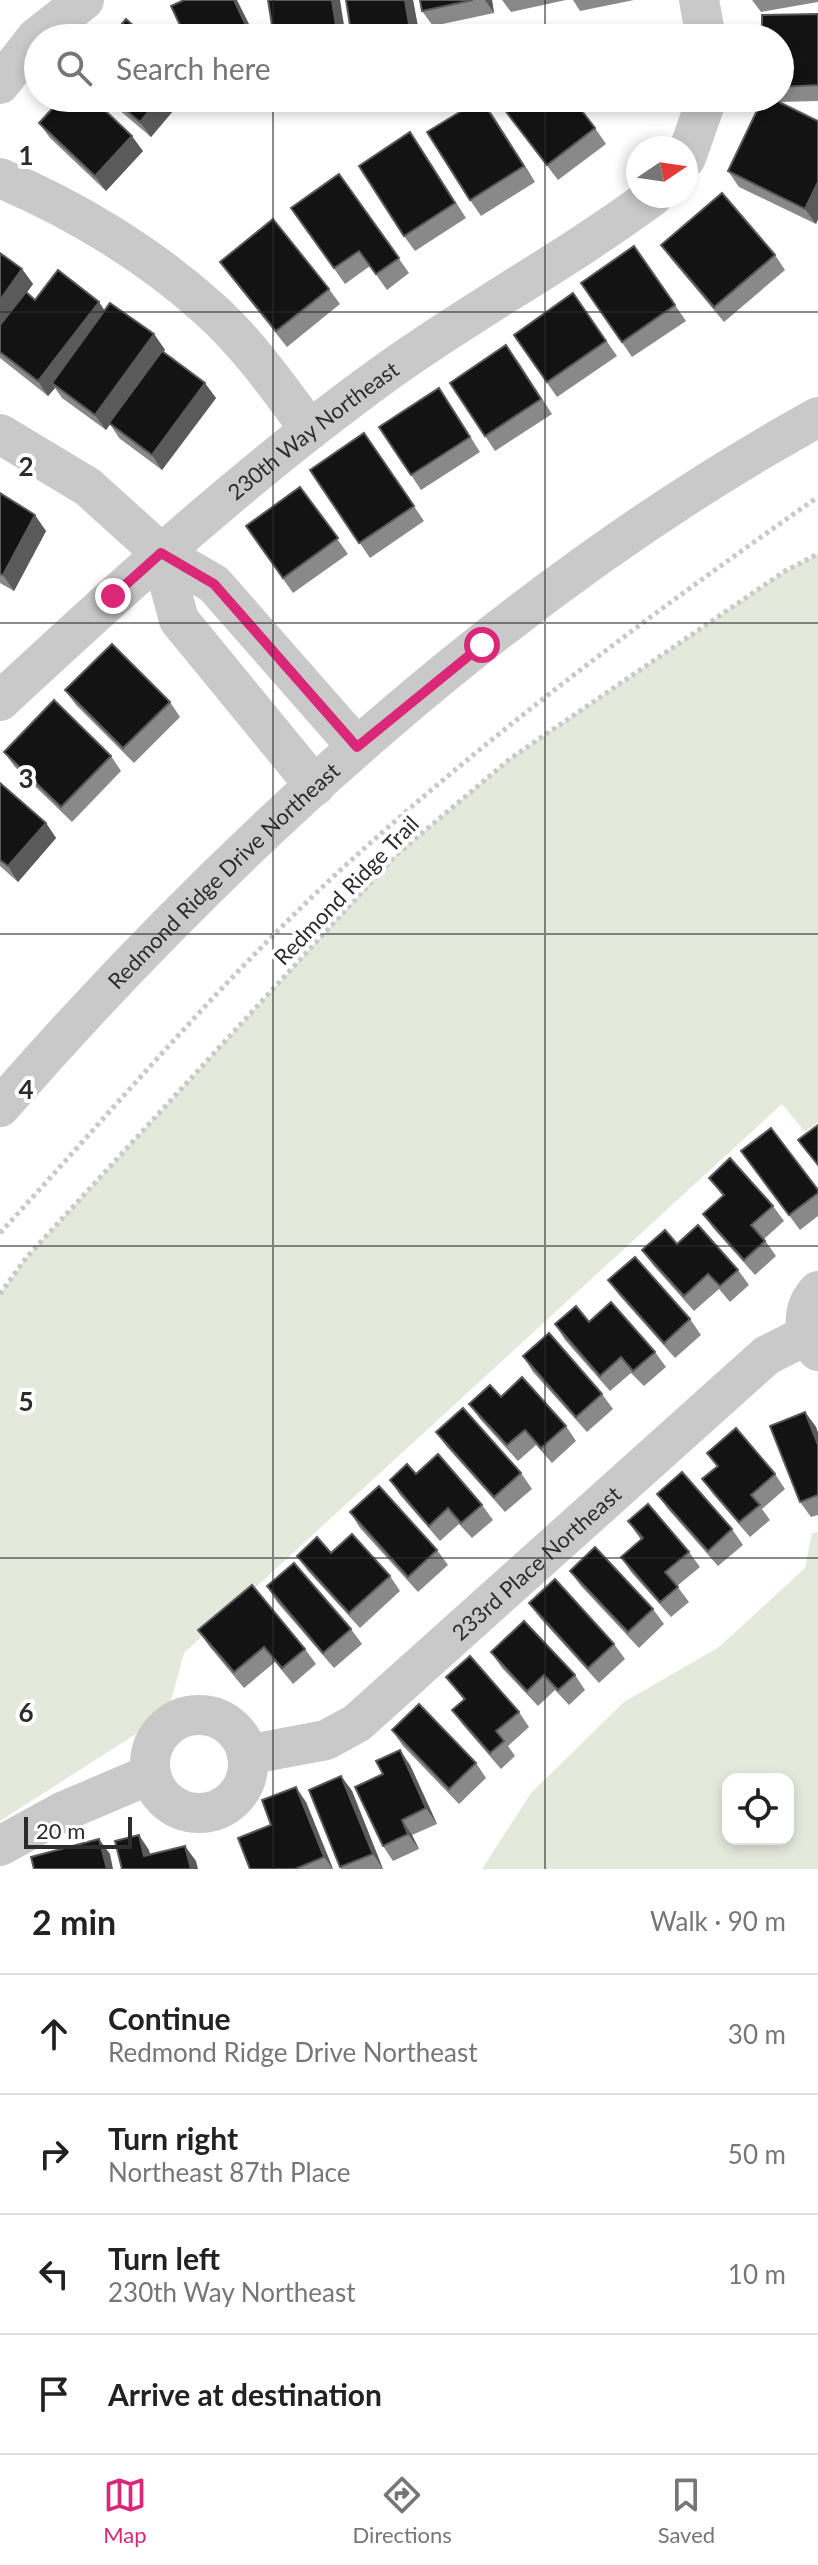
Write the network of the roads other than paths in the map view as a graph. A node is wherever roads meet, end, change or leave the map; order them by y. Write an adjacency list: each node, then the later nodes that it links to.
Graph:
1 (84, 0): 3 (street)
2 (699, 0): 4 (street)
3 (54, 24)
4 (703, 24)
5 (24, 53): 6 (street)
6 (0, 84)
7 (0, 178): 10 (street)
8 (635, 208): 10 (street, 230th Way Northeast)
9 (818, 417): 14 (street, Redmond Ridge Drive Northeast)
10 (310, 430): 12 (street, 230th Way Northeast)
11 (0, 434): 12 (street)
12 (161, 553): 13 (street, 230th Way Northeast); 14 (street); 15 (street)
13 (0, 701)
14 (357, 747): 15 (street, Redmond Ridge Drive Northeast)
15 (315, 786): 16 (street, Redmond Ridge Drive Northeast)
16 (0, 1107)
17 (818, 1291): 18 (street, 233rd Place Northeast)
18 (812, 1343): 19 (street, 233rd Place Northeast)
19 (247, 1755): 20 (street); 20 (street)
20 (151, 1774): 21 (street)
21 (0, 1846)

